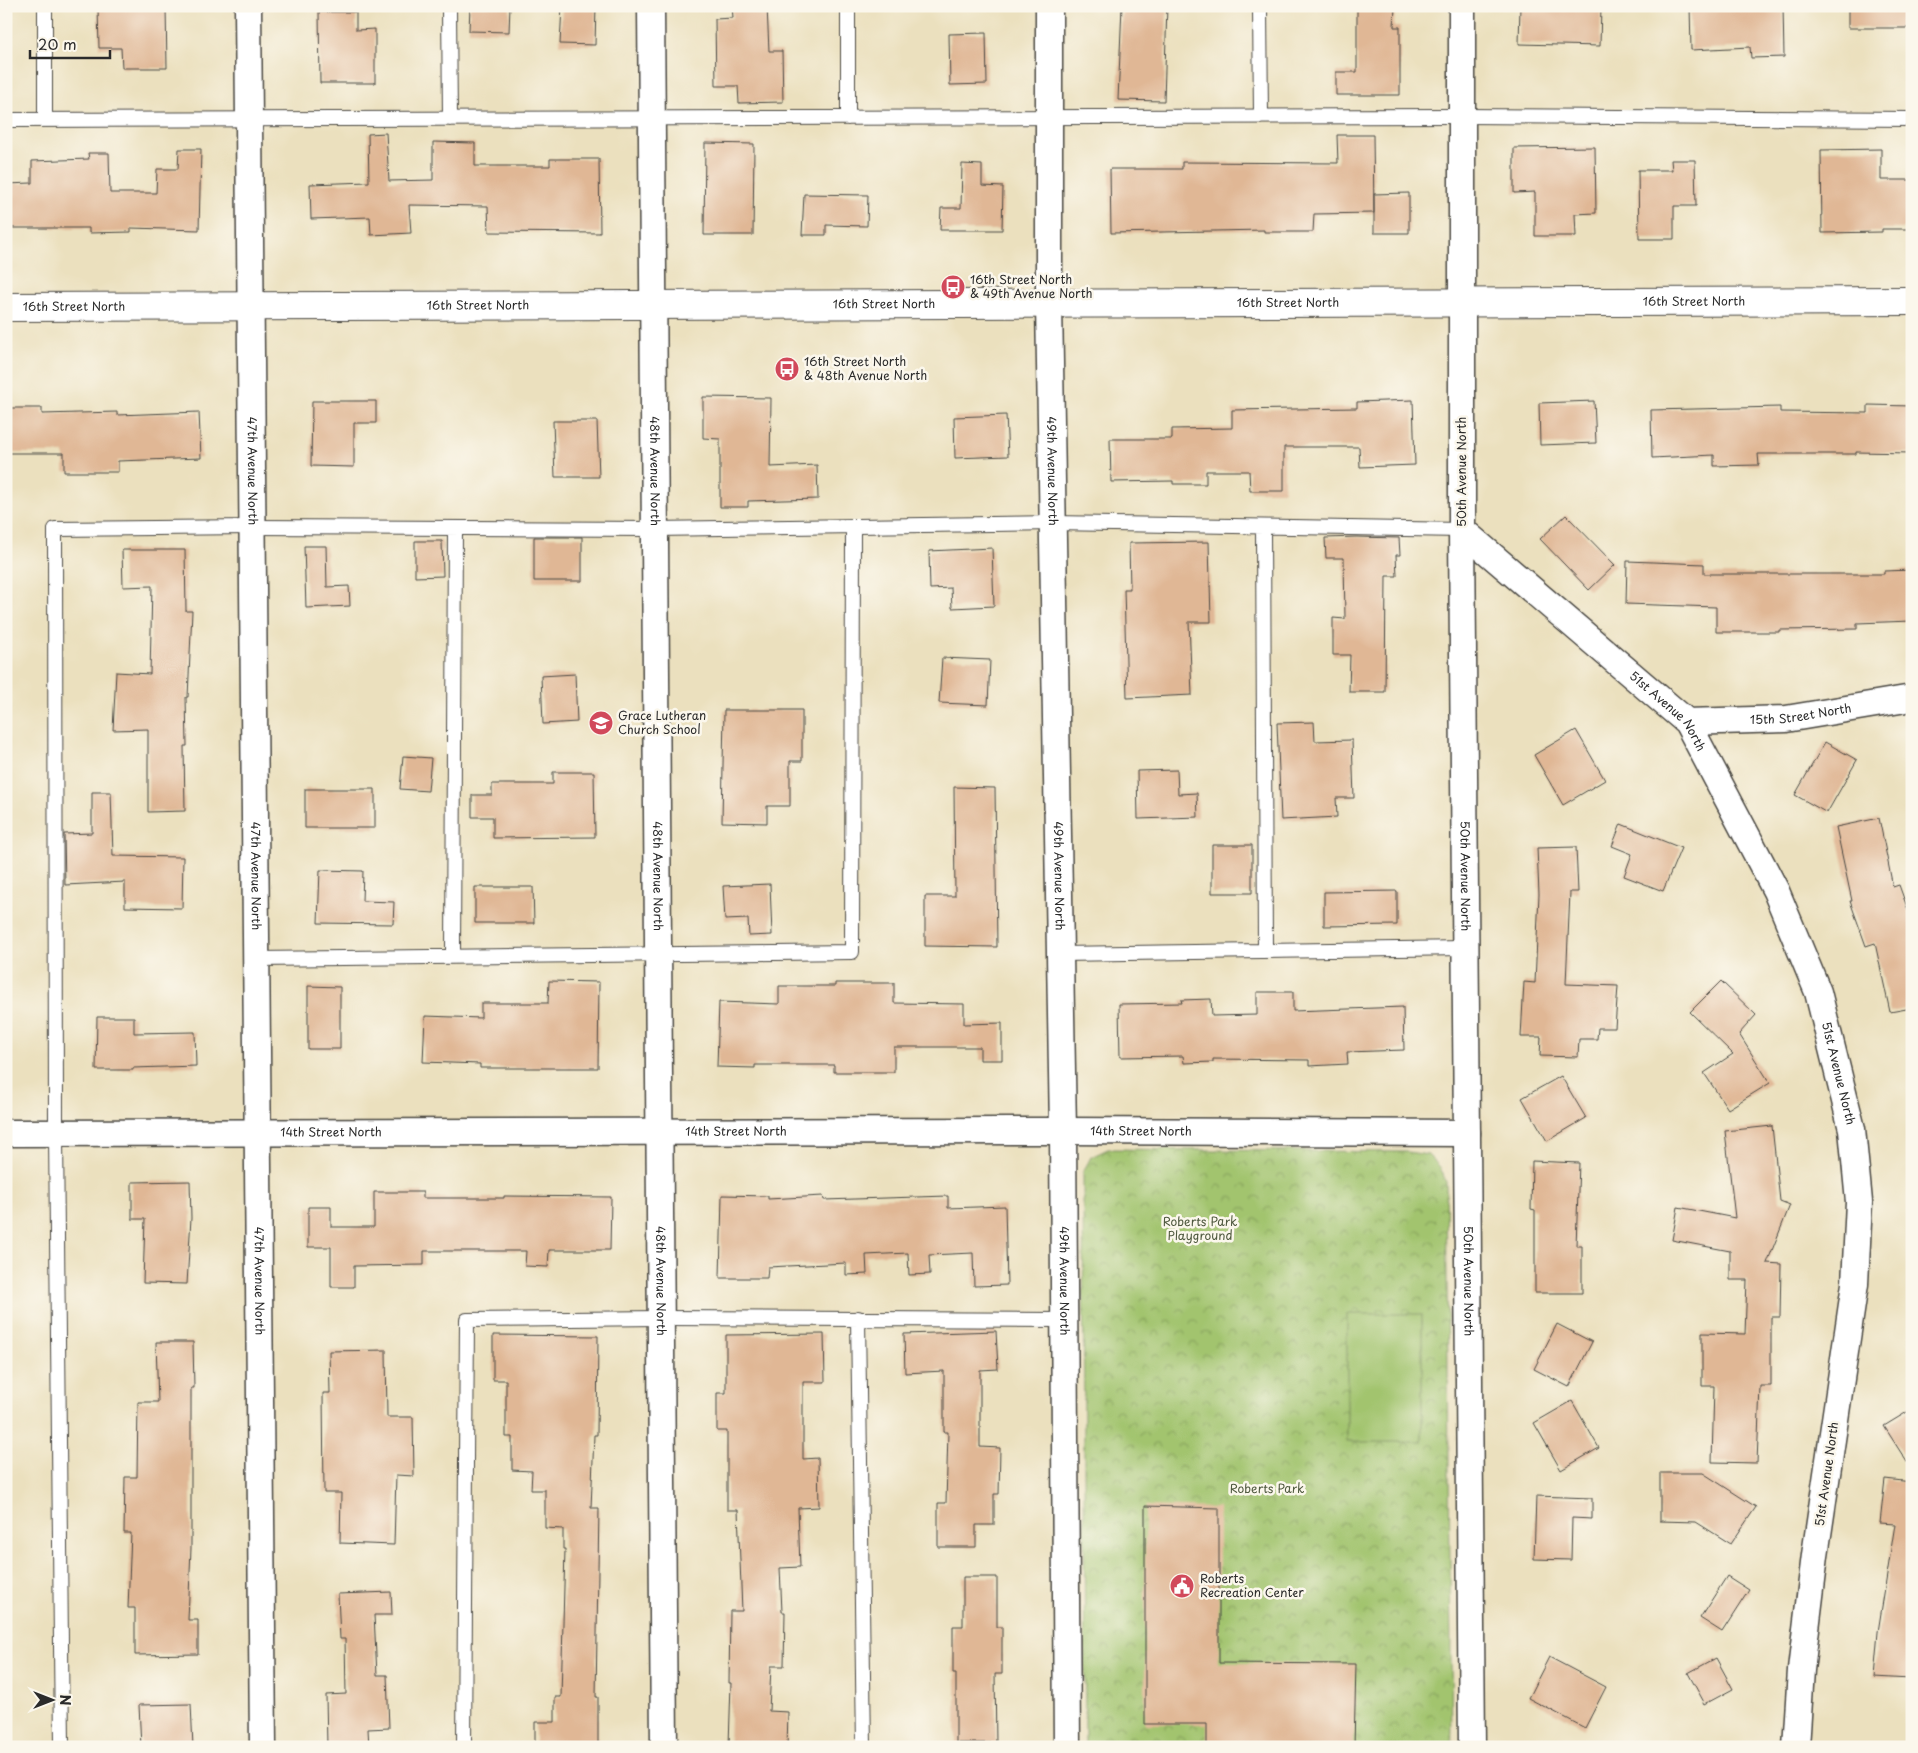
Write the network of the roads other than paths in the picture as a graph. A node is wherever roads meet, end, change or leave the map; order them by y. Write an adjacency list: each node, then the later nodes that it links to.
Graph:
1 (45, 6): 17 (lane)
2 (248, 6): 18 (street, 47th Avenue North)
3 (449, 6): 14 (lane)
4 (651, 6): 11 (street, 48th Avenue North)
5 (848, 6): 12 (lane)
6 (1049, 6): 13 (street, 49th Avenue North)
7 (1260, 6): 10 (lane)
8 (1462, 6): 9 (street, 50th Avenue North)
9 (1462, 116): 10 (lane); 15 (lane); 20 (street, 50th Avenue North)
10 (1262, 117): 13 (lane)
11 (652, 118): 12 (lane); 14 (lane); 22 (street, 48th Avenue North)
12 (848, 118): 13 (lane)
13 (1049, 118): 21 (street, 49th Avenue North)
14 (450, 119): 18 (lane)
15 (1912, 119)
16 (6, 120): 17 (lane)
17 (45, 120): 18 (lane)
18 (248, 120): 23 (street, 47th Avenue North)
19 (1912, 301): 20 (street, 16th Street North)
20 (1462, 302): 21 (street, 16th Street North); 31 (street, 50th Avenue North)
21 (1049, 304): 22 (street, 16th Street North); 25 (street, 49th Avenue North)
22 (653, 305): 23 (street, 16th Street North); 30 (street, 48th Avenue North)
23 (249, 306): 24 (street, 16th Street North); 27 (street, 47th Avenue North)
24 (6, 307)
25 (1053, 523): 26 (lane); 28 (lane); 37 (street, 49th Avenue North)
26 (853, 526): 30 (lane); 36 (lane)
27 (252, 527): 29 (lane); 39 (street, 47th Avenue North); 43 (lane)
28 (1263, 527): 31 (lane); 35 (lane)
29 (455, 528): 30 (lane); 38 (lane)
30 (654, 529): 36 (street, 48th Avenue North)
31 (1462, 530): 33 (street, 51st Avenue North); 34 (street, 50th Avenue North)
32 (1912, 698): 33 (street, 15th Street North)
33 (1687, 722): 56 (street, 51st Avenue North)
34 (1465, 948): 35 (lane); 45 (street, 50th Avenue North)
35 (1264, 951): 37 (lane)
36 (657, 953): 38 (lane); 40 (street, 48th Avenue North)
37 (1060, 954): 41 (street, 49th Avenue North)
38 (453, 956): 39 (lane)
39 (256, 959): 44 (street, 47th Avenue North)
40 (658, 1131): 41 (street, 14th Street North); 44 (street, 14th Street North); 46 (street, 48th Avenue North)
41 (1063, 1131): 45 (street, 14th Street North); 48 (street, 49th Avenue North)
42 (6, 1133): 43 (street, 14th Street North)
43 (56, 1133): 44 (street, 14th Street North); 49 (lane)
44 (257, 1133): 50 (street, 47th Avenue North)
45 (1467, 1133): 55 (street, 50th Avenue North)
46 (660, 1318): 47 (lane); 51 (lane); 52 (street, 48th Avenue North)
47 (858, 1318): 48 (lane); 53 (lane)
48 (1064, 1320): 54 (street, 49th Avenue North)
49 (62, 1747)
50 (262, 1747)
51 (464, 1747)
52 (664, 1747)
53 (864, 1747)
54 (1067, 1747)
55 (1472, 1747)
56 (1796, 1747)

